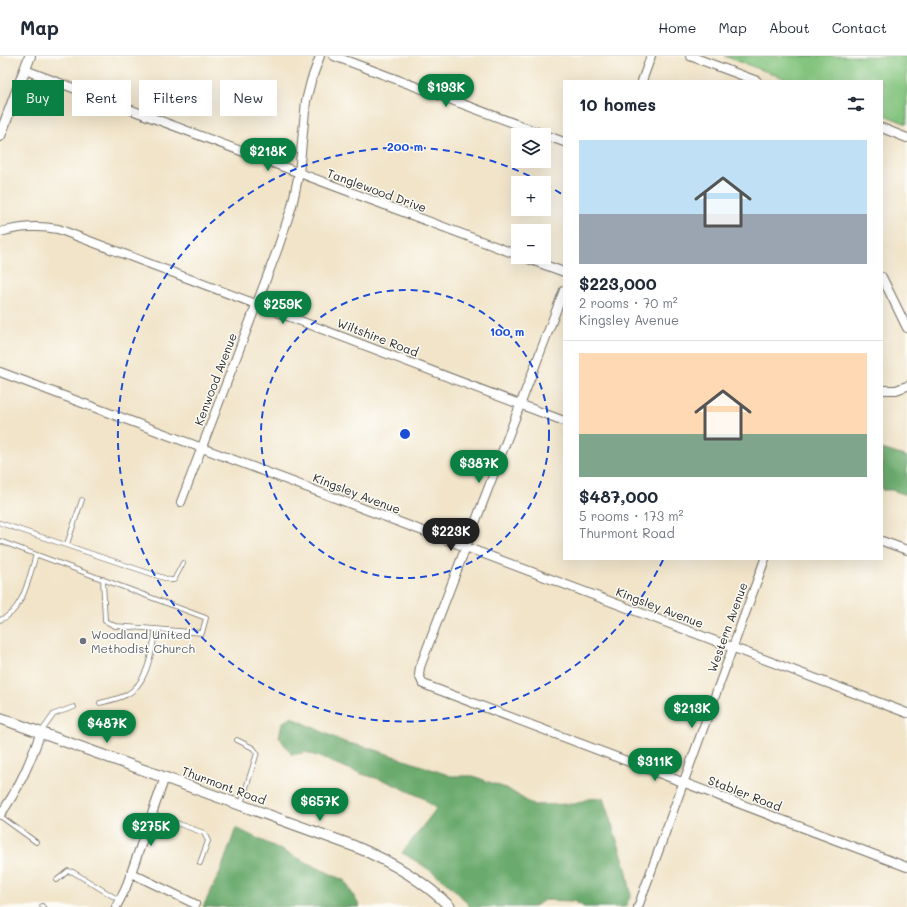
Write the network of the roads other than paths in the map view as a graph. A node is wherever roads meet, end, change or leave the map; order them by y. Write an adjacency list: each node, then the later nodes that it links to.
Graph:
1 (30, 56): 6 (street)
2 (320, 56): 14 (street, Kenwood Avenue)
3 (334, 56): 13 (street)
4 (651, 56): 7 (street)
5 (690, 56): 8 (street)
6 (25, 70): 9 (street); 14 (street, Tanglewood Drive)
7 (642, 80)
8 (754, 80)
9 (4, 114): 11 (street)
10 (883, 128): 12 (street)
11 (0, 136)
12 (907, 138)
13 (563, 142)
14 (299, 174): 16 (street, Tanglewood Drive); 21 (street, Kenwood Avenue)
15 (0, 232): 21 (street, Wiltshire Road)
16 (511, 252)
17 (542, 264): 18 (street)
18 (563, 272)
19 (883, 279): 22 (street)
20 (563, 293): 26 (street)
21 (256, 304): 26 (street, Wiltshire Road); 28 (street, Kenwood Avenue)
22 (907, 328)
23 (0, 372): 28 (street, Kingsley Avenue)
24 (907, 386): 25 (street)
25 (883, 390)
26 (521, 404): 27 (street, Wiltshire Road); 35 (street)
27 (563, 421)
28 (202, 448): 30 (street, Kenwood Avenue); 35 (street, Kingsley Avenue)
29 (82, 500): 34 (lane)
30 (181, 502)
31 (0, 522): 34 (lane)
32 (0, 541): 37 (lane)
33 (883, 541): 36 (street)
34 (66, 544): 39 (lane)
35 (466, 547): 43 (street, Kingsley Avenue); 51 (street, Stabler Road)
36 (907, 550)
37 (36, 555): 40 (lane); 41 (lane)
38 (765, 560): 43 (street, Western Avenue)
39 (183, 563)
40 (103, 580): 42 (lane); 42 (lane)
41 (0, 620)
42 (156, 629): 44 (lane)
43 (733, 648): 46 (street, Kingsley Avenue); 51 (street, Western Avenue)
44 (100, 703)
45 (74, 707): 48 (lane)
46 (907, 713)
47 (0, 718): 48 (street, Thurmont Road)
48 (41, 732): 50 (street, Thurmont Road); 54 (street)
49 (237, 740): 52 (lane)
50 (166, 777): 52 (street, Thurmont Road); 53 (street)
51 (685, 782): 57 (street, Stabler Road); 63 (street, Western Avenue)
52 (241, 805): 62 (street, Thurmont Road)
53 (152, 814): 56 (lane); 58 (street)
54 (0, 815): 55 (lane)
55 (36, 842)
56 (200, 863)
57 (907, 867)
58 (131, 873): 60 (street); 61 (street)
59 (57, 880): 60 (lane)
60 (118, 903)
61 (195, 904)
62 (450, 907)
63 (638, 907)

